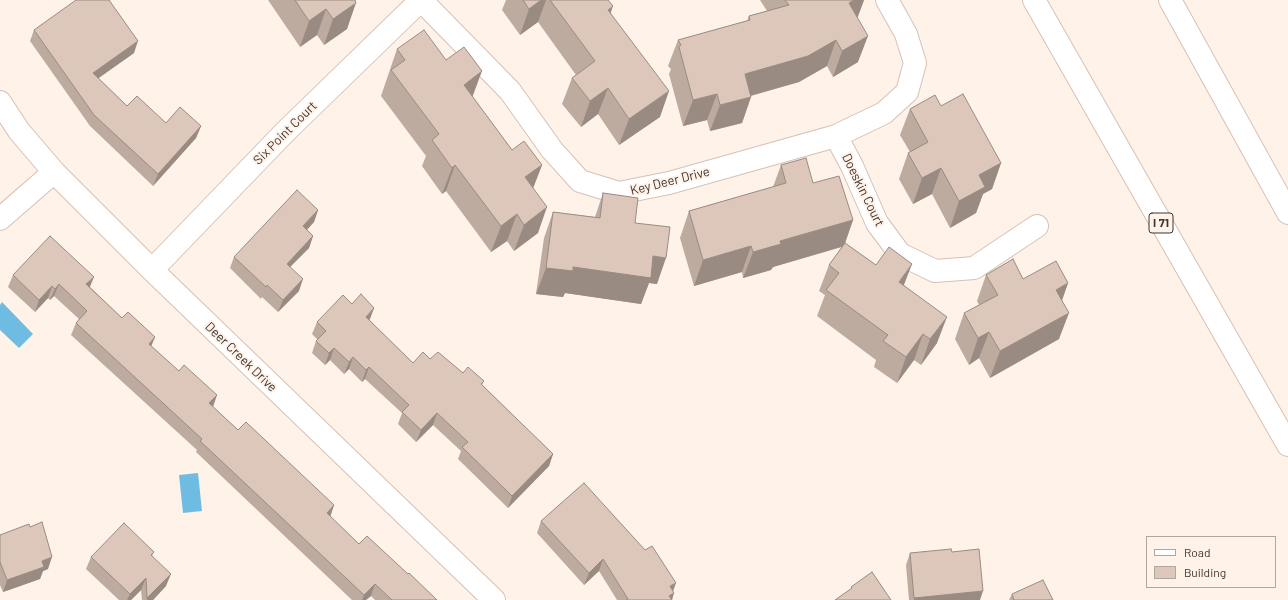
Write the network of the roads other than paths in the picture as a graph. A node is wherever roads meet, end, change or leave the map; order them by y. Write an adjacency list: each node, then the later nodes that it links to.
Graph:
1 (421, 0): 6 (main road, Key Deer Drive); 11 (main road, Six Point Court)
2 (887, 0): 6 (main road, Key Deer Drive)
3 (1034, 0): 12 (main road, I 71)
4 (1170, 0): 8 (main road)
5 (0, 102): 7 (main road, Deer Creek Drive)
6 (836, 136): 10 (main road, Doeskin Court)
7 (54, 172): 9 (main road); 11 (main road, Deer Creek Drive)
8 (1288, 213)
9 (0, 219)
10 (1037, 226)
11 (152, 270): 13 (main road, Deer Creek Drive)
12 (1288, 446)
13 (494, 600)

